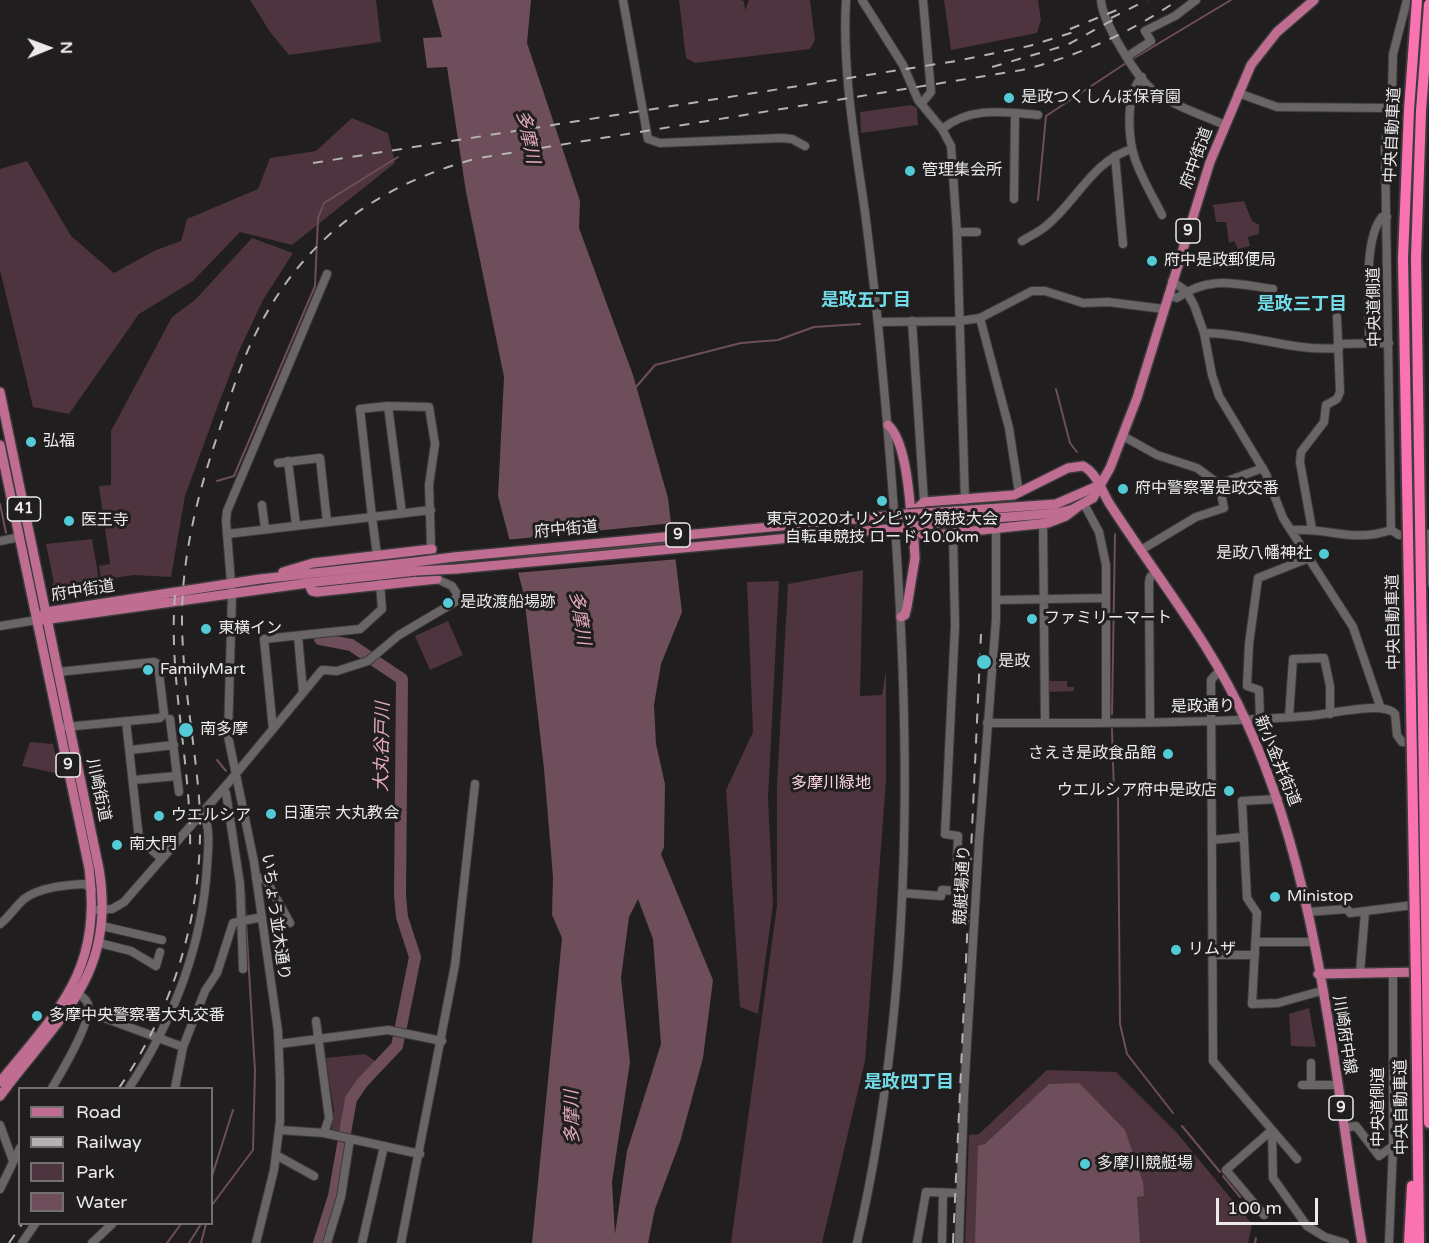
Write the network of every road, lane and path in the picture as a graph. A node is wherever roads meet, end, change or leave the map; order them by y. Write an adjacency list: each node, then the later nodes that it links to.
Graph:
1 (623, 0): 20 (street)
2 (846, 0): 40 (street)
3 (862, 0): 14 (street)
4 (923, 0): 14 (street)
5 (1101, 0): 11 (street)
6 (1196, 0): 11 (street)
7 (1314, 0): 13 (main road, 府中街道 / 9)
8 (1407, 0): 15 (street, 中央道側道)
9 (1417, 0): 159 (highway, 中央自動車道, bridge)
10 (1429, 4): 159 (highway, 中央自動車道, bridge)
11 (1129, 59): 12 (street)
12 (1142, 77): 18 (street); 21 (street)
13 (1238, 93): 15 (street); 18 (main road, 府中街道 / 9)
14 (921, 104): 19 (street)
15 (1390, 108): 25 (street, 中央道側道)
16 (1015, 113): 17 (street); 19 (street); 23 (street)
17 (1038, 115)
18 (1225, 125): 31 (main road, 府中街道 / 9)
19 (942, 129): 26 (street)
20 (806, 146)
21 (1132, 149): 22 (street); 24 (street)
22 (1115, 156): 28 (street); 29 (street)
23 (1014, 199)
24 (1162, 215)
25 (1387, 217): 42 (street, 中央道側道); 43 (street)
26 (957, 232): 27 (street); 39 (street)
27 (977, 232)
28 (1022, 241)
29 (1123, 243)
30 (327, 274): 78 (street, いちょう並木通り)
31 (1172, 281): 33 (street); 34 (main road, 府中街道 / 9)
32 (1273, 289): 33 (street)
33 (1186, 291): 34 (street); 41 (street)
34 (1168, 295): 35 (main road, 府中街道 / 9)
35 (1164, 309): 37 (street); 48 (main road, 府中街道 / 9)
36 (1337, 317): 44 (street)
37 (980, 318): 39 (street); 56 (street)
38 (912, 321): 39 (street); 40 (street); 59 (street)
39 (960, 321): 58 (street)
40 (878, 322): 47 (street)
41 (1204, 333): 44 (street); 52 (street)
42 (1389, 343): 43 (street); 76 (street, 中央道側道)
43 (1369, 344): 44 (street)
44 (1338, 346): 74 (street)
45 (0, 392): 53 (main road, 川崎街道 / 41)
46 (388, 406): 62 (street); 63 (street); 66 (street)
47 (888, 425): 57 (main road); 65 (street)
48 (1123, 436): 54 (street); 55 (main road, 府中街道 / 9)
49 (0, 444): 53 (main road, 川崎街道 / 41)
50 (288, 461): 51 (street); 67 (street); 69 (street)
51 (278, 463)
52 (1263, 468): 54 (street); 75 (street)
53 (13, 479): 81 (main road, 川崎街道 / 41); 100 (main road, 川崎街道 / 41)
54 (1218, 484): 85 (street)
55 (1100, 485): 56 (main road, 新小金井街道); 61 (main road, 府中街道 / 9); 64 (main road, 府中街道 / 9, bridge); 85 (main road, 新小金井街道)
56 (1019, 493): 58 (main road, 新小金井街道)
57 (909, 495): 59 (main road); 64 (main road)
58 (965, 500): 59 (main road, 新小金井街道)
59 (922, 504): 64 (main road)
60 (262, 505): 72 (street)
61 (1082, 505): 68 (main road); 70 (main road, 府中街道 / 9, bridge); 97 (street)
62 (431, 510): 63 (street); 84 (street)
63 (402, 513): 66 (street)
64 (909, 514): 65 (main road, 府中街道 / 9); 70 (main road)
65 (893, 515): 73 (street); 88 (main road, 府中街道 / 9, bridge)
66 (372, 517): 67 (street); 86 (street)
67 (327, 522): 69 (street)
68 (1043, 524): 71 (main road); 98 (street)
69 (296, 525): 72 (street)
70 (911, 526): 73 (main road, 府中街道 / 9); 80 (main road); 83 (main road)
71 (996, 528): 77 (main road); 99 (street, 競艇場通り)
72 (265, 529): 78 (street)
73 (895, 529): 88 (main road, 府中街道 / 9, bridge); 101 (street)
74 (1312, 529): 75 (street); 76 (street)
75 (1293, 530): 87 (street)
76 (1391, 530): 79 (street)
77 (953, 532): 80 (main road); 138 (street)
78 (227, 534): 93 (street, いちょう並木通り)
79 (1429, 534): 92 (street)
80 (926, 536): 83 (main road)
81 (20, 537): 82 (street); 102 (main road, 川崎街道 / 41)
82 (0, 541)
83 (914, 546): 101 (main road)
84 (432, 549): 86 (main road); 91 (street)
85 (1141, 550): 89 (main road, 新小金井街道)
86 (377, 555): 90 (main road)
87 (1309, 558): 108 (street); 112 (street)
88 (416, 566): 90 (main road, 府中街道 / 9); 94 (main road, 府中街道 / 9)
89 (1156, 573): 105 (main road, 新小金井街道); 115 (street)
90 (260, 579): 93 (main road, 府中街道 / 9)
91 (438, 579): 95 (main road); 107 (street)
92 (1429, 582)
93 (232, 583): 96 (street, いちょう並木通り); 100 (main road, 府中街道 / 9)
94 (308, 583): 95 (main road); 96 (main road, 府中街道 / 9)
95 (380, 584): 104 (street)
96 (232, 595): 100 (main road, 府中街道 / 9); 125 (street, いちょう並木通り)
97 (1106, 598): 98 (street); 117 (street)
98 (1044, 599): 99 (street); 119 (street)
99 (996, 600): 118 (street, 競艇場通り)
100 (47, 617): 102 (main road, 府中街道); 106 (main road, 川崎街道 / 9)
101 (901, 617): 138 (street)
102 (37, 620): 103 (street); 120 (main road, 川崎街道 / 9)
103 (0, 626)
104 (298, 636): 107 (street); 121 (street)
105 (1220, 670): 113 (main road, 新小金井街道); 116 (street)
106 (58, 672): 114 (street); 120 (main road, 川崎街道 / 9)
107 (303, 692): 121 (street)
108 (1380, 706): 109 (street, 是政通り); 122 (street)
109 (1330, 714): 110 (street, 是政通り); 110 (street)
110 (1289, 717): 112 (street, 是政通り)
111 (170, 719): 123 (street)
112 (1260, 719): 113 (street, 是政通り)
113 (1246, 720): 116 (street, 是政通り); 131 (main road, 新小金井街道)
114 (126, 721): 120 (street); 124 (street)
115 (1150, 721): 116 (street, 是政通り); 117 (street, 是政通り)
116 (1211, 721): 134 (street)
117 (1106, 722): 119 (street, 是政通り)
118 (987, 723): 119 (street, 是政通り); 198 (street, 競艇場通り)
119 (1045, 723)
120 (65, 727): 137 (main road, 川崎街道 / 9); 140 (main road, 川崎街道 / 9)
121 (273, 729): 125 (street)
122 (1429, 744)
123 (174, 746): 124 (street); 126 (street)
124 (130, 750): 127 (street)
125 (236, 773): 129 (street); 136 (street, いちょう並木通り)
126 (177, 776): 127 (street); 130 (street)
127 (133, 780): 135 (street)
128 (475, 784): 169 (street)
129 (222, 790): 132 (street); 144 (street)
130 (179, 792)
131 (1278, 799): 133 (street); 141 (main road, 新小金井街道)
132 (203, 813): 135 (street); 167 (street)
133 (1243, 837): 134 (street); 149 (street)
134 (1212, 840): 153 (street)
135 (162, 859): 140 (street)
136 (256, 879): 143 (street, いちょう並木通り); 145 (street)
137 (92, 890): 140 (main road, 川崎街道 / 9); 146 (street)
138 (902, 893): 209 (street)
139 (1429, 903): 142 (street)
140 (98, 910): 147 (main road, 川崎街道 / 9); 161 (main road, 川崎街道 / 9)
141 (1308, 912): 142 (street); 150 (main road, 新小金井街道)
142 (1365, 912): 156 (street)
143 (262, 917): 144 (street); 170 (street, いちょう並木通り)
144 (246, 919): 155 (street); 171 (street)
145 (290, 923)
146 (0, 924)
147 (102, 926): 148 (street); 151 (main road, 川崎街道 / 9)
148 (162, 940)
149 (1256, 942): 150 (street); 154 (street)
150 (1313, 942): 158 (main road, 新小金井街道)
151 (99, 943): 152 (street); 161 (main road, 川崎街道 / 9)
152 (160, 952)
153 (1213, 955): 154 (street); 185 (street)
154 (1255, 955): 160 (street)
155 (243, 969)
156 (1360, 972): 157 (main road); 158 (main road)
157 (1393, 972): 159 (main road); 189 (street, 中央道側道)
158 (1318, 974): 160 (main road, 川崎府中線 / 9)
159 (1424, 978): 162 (highway, 中央自動車道); 163 (highway, 中央自動車道)
160 (1322, 991): 174 (main road, 川崎府中線 / 9)
161 (76, 992): 164 (street); 173 (main road, 川崎街道 / 9); 180 (main road, 川崎街道 / 9)
162 (1427, 1004): 166 (highway); 181 (highway, 中央自動車道)
163 (1416, 1009): 215 (highway); 216 (highway, 中央自動車道)
164 (88, 1012): 167 (street); 177 (street)
165 (316, 1021): 168 (street)
166 (1429, 1030)
167 (160, 1038): 171 (street); 178 (street)
168 (318, 1039): 169 (street); 170 (street); 186 (street)
169 (442, 1041): 191 (street)
170 (279, 1044): 184 (street, いちょう並木通り)
171 (183, 1047): 179 (street)
172 (1311, 1064): 176 (street)
173 (0, 1082)
174 (1337, 1084): 176 (street); 183 (main road, 川崎府中線 / 9)
175 (1302, 1085): 176 (street)
176 (1311, 1085)
177 (53, 1087)
178 (130, 1087)
179 (175, 1087)
180 (0, 1096)
181 (1429, 1124)
182 (0, 1125): 194 (street)
183 (1344, 1128): 189 (street); 202 (main road, 川崎府中線 / 9)
184 (279, 1130): 186 (street); 192 (street, いちょう並木通り)
185 (1272, 1130): 193 (street); 199 (street); 213 (street)
186 (324, 1133): 187 (street)
187 (346, 1138): 188 (street); 206 (street)
188 (384, 1146): 191 (street); 207 (street)
189 (1393, 1146): 214 (street, 中央道側道)
190 (18, 1152): 194 (street)
191 (420, 1154): 208 (street)
192 (276, 1155): 195 (street); 205 (street, いちょう並木通り)
193 (1297, 1159)
194 (13, 1161): 196 (street)
195 (314, 1176)
196 (0, 1189)
197 (943, 1193): 198 (street); 210 (street); 211 (street)
198 (961, 1193): 212 (street, 競艇場通り)
199 (1264, 1215)
200 (34, 1225): 203 (street)
201 (111, 1225): 204 (street)
202 (1362, 1240): 213 (street)
203 (22, 1243)
204 (92, 1243)
205 (256, 1243)
206 (327, 1243)
207 (362, 1243)
208 (401, 1243)
209 (856, 1243)
210 (917, 1243)
211 (942, 1243)
212 (960, 1243)
213 (1347, 1243)
214 (1389, 1243)
215 (1409, 1243)
216 (1419, 1243)

